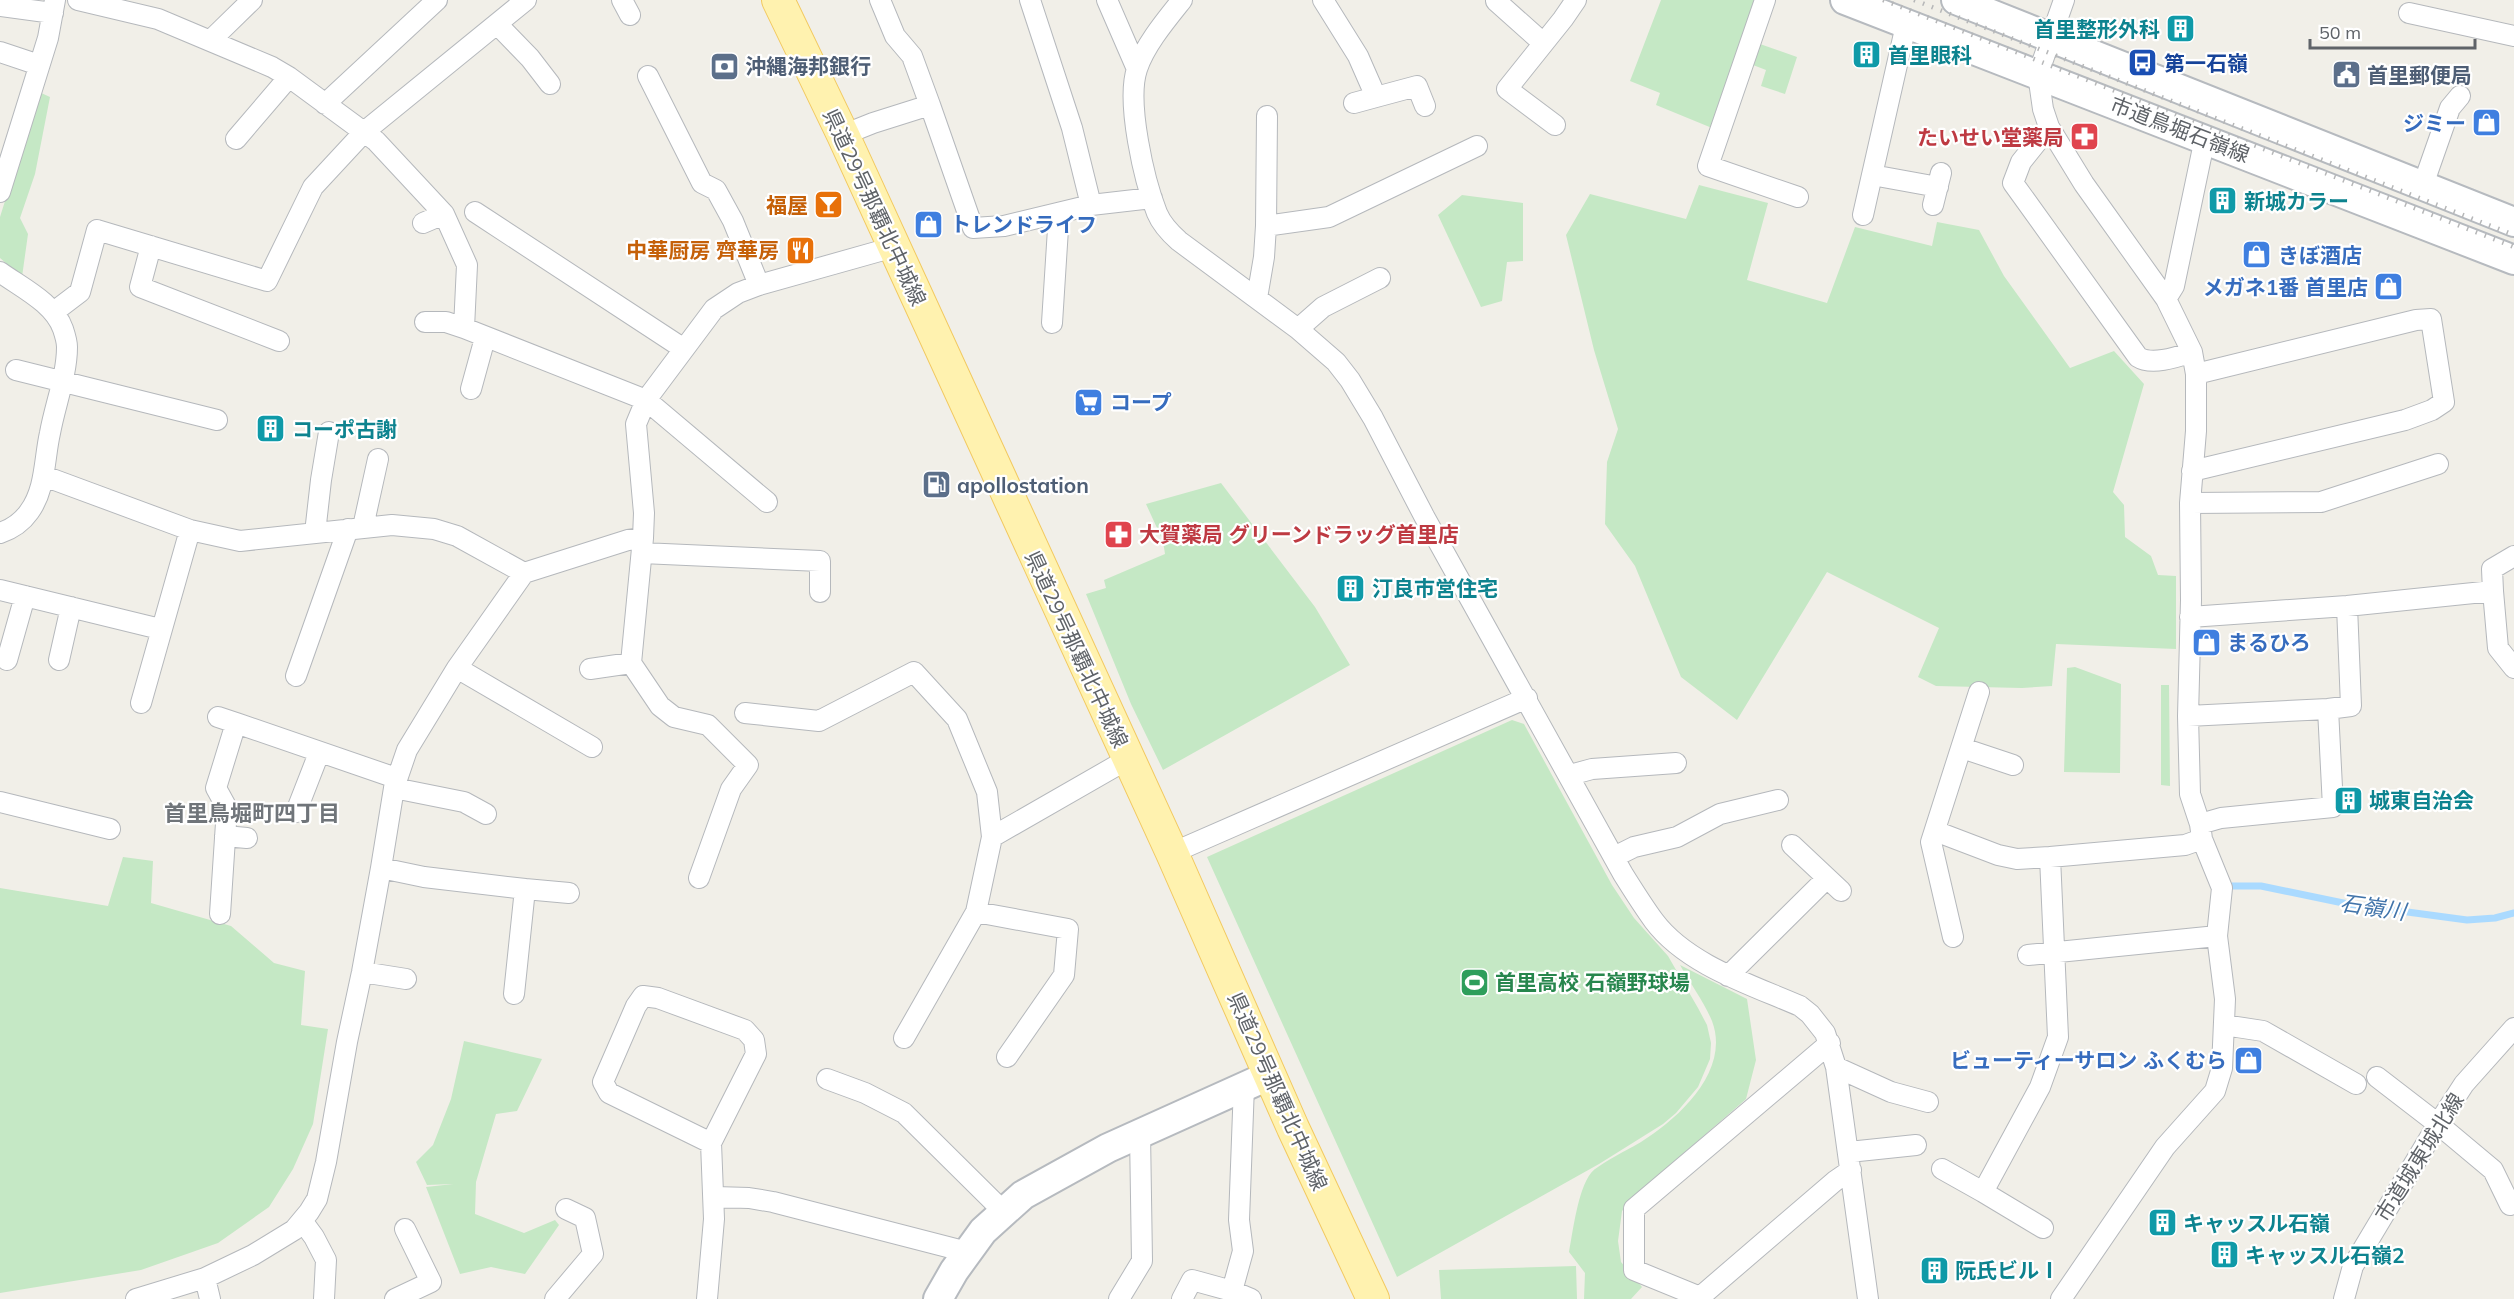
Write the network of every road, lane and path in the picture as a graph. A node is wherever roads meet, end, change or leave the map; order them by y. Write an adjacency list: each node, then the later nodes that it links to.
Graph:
1 (78, 0): 24 (street)
2 (252, 0): 24 (street)
3 (436, 0): 36 (street)
4 (526, 0): 20 (street)
5 (778, 0): 43 (main road, 県道29号那覇北中城線)
6 (880, 0): 37 (street)
7 (1030, 0): 54 (street)
8 (1107, 0): 28 (street)
9 (1182, 0): 28 (street)
10 (1323, 0): 33 (street)
11 (1496, 0): 25 (street)
12 (1576, 0): 25 (street)
13 (1765, 0): 52 (street)
14 (1845, 0): 21 (street, 市道鳥堀石嶺線)
15 (1956, 0): 22 (street, 市道鳥堀石嶺線)
16 (2064, 0): 22 (street)
17 (0, 6): 18 (street)
18 (54, 7): 27 (street)
19 (2409, 14): 23 (street)
20 (497, 24): 32 (street); 42 (street)
21 (1906, 25): 29 (street, 市道鳥堀石嶺線); 48 (street)
22 (2050, 36): 29 (street); 49 (street, 市道鳥堀石嶺線)
23 (2514, 36)
24 (211, 40): 31 (street)
25 (1543, 43): 40 (street)
26 (0, 52): 27 (street)
27 (39, 65): 44 (street)
28 (1137, 69): 53 (street)
29 (2038, 74): 41 (street); 45 (street, 市道鳥堀石嶺線)
30 (648, 76): 67 (street)
31 (289, 77): 36 (street); 46 (street)
32 (550, 84)
33 (1376, 96): 35 (street); 38 (street)
34 (2460, 96): 49 (street)
35 (1354, 103)
36 (325, 104): 42 (street)
37 (930, 105): 43 (street); 56 (street)
38 (1425, 106)
39 (1267, 116): 61 (street)
40 (1555, 125)
41 (2049, 127): 69 (street); 78 (street)
42 (364, 132): 57 (street); 62 (street)
43 (843, 135): 63 (main road, 県道29号那覇北中城線)
44 (8, 138): 50 (street)
45 (2205, 138): 64 (street, 市道鳥堀石嶺線); 69 (street)
46 (236, 139)
47 (1477, 146): 61 (street)
48 (1872, 175): 51 (street); 58 (street)
49 (2422, 185): 59 (street, 市道鳥堀石嶺線)
50 (1, 187)
51 (1938, 188)
52 (1798, 197)
53 (1152, 198): 54 (street); 68 (street)
54 (1090, 205): 56 (street)
55 (475, 212): 77 (street)
56 (1059, 213): 72 (street)
57 (444, 214): 60 (street); 73 (street)
58 (1863, 215)
59 (2514, 222)
60 (423, 223)
61 (1266, 226): 68 (street)
62 (151, 246): 70 (street); 76 (street)
63 (894, 247): 67 (street); 123 (main road, 県道29号那覇北中城線)
64 (2514, 260)
65 (0, 272): 70 (street)
66 (1380, 278): 74 (street)
67 (759, 285): 77 (street)
68 (1257, 298): 74 (street)
69 (2166, 299): 78 (street)
70 (54, 311): 81 (street)
71 (424, 322): 73 (street)
72 (1052, 323)
73 (464, 328): 75 (street)
74 (1298, 329): 115 (street)
75 (485, 338): 82 (street); 83 (street)
76 (279, 341)
77 (684, 349): 83 (street)
78 (2192, 352): 80 (street)
79 (16, 370): 81 (street)
80 (2196, 374): 88 (street); 88 (street)
81 (62, 380): 84 (street); 89 (street)
82 (471, 389)
83 (646, 400): 90 (street); 96 (street)
84 (217, 420)
85 (329, 432): 95 (street)
86 (378, 459): 92 (street)
87 (2438, 464): 91 (street)
88 (2192, 471): 91 (street)
89 (44, 476): 93 (street); 94 (street)
90 (767, 502)
91 (2190, 503): 105 (street)
92 (356, 528): 95 (street); 98 (street); 113 (street)
93 (190, 530): 95 (street); 106 (street)
94 (0, 533)
95 (315, 533)
96 (643, 546): 98 (street); 101 (street); 109 (street)
97 (2514, 556): 100 (street)
98 (524, 573): 110 (street)
99 (0, 590): 102 (street)
100 (2493, 591): 103 (street); 111 (street)
101 (820, 592)
102 (25, 596): 104 (street); 107 (street)
103 (2347, 606): 105 (street); 117 (street)
104 (71, 608): 106 (street); 108 (street)
105 (2190, 617): 119 (street)
106 (160, 629): 116 (street)
107 (7, 660)
108 (59, 660)
109 (631, 663): 112 (street); 143 (street)
110 (457, 668): 120 (street); 127 (street)
111 (2514, 668)
112 (590, 669)
113 (296, 676)
114 (1979, 692): 121 (street)
115 (1527, 698): 126 (street); 139 (street)
116 (141, 703)
117 (2328, 709): 119 (street); 134 (street)
118 (745, 713): 136 (street)
119 (2188, 716): 134 (street)
120 (592, 747)
121 (1962, 748): 125 (street); 133 (street)
122 (319, 753): 127 (street); 130 (street); 135 (street)
123 (1128, 759): 136 (street); 139 (main road, 県道29号那覇北中城線)
124 (1676, 763): 126 (street)
125 (2013, 765)
126 (1570, 775): 140 (street)
127 (395, 783): 131 (street); 142 (street)
128 (1778, 800): 140 (street)
129 (0, 802): 132 (street)
130 (296, 812)
131 (486, 814)
132 (110, 829)
133 (1935, 831): 141 (street); 149 (street)
134 (2201, 832): 141 (street); 148 (street)
135 (225, 836): 137 (street); 147 (street)
136 (993, 837): 146 (street)
137 (247, 838)
138 (1792, 845): 153 (street)
139 (1172, 853): 164 (main road, 県道29号那覇北中城線)
140 (1614, 857): 153 (street)
141 (2050, 857): 150 (street)
142 (381, 868): 144 (street); 152 (street)
143 (699, 878)
144 (525, 889): 145 (street); 155 (street)
145 (569, 894)
146 (976, 912): 158 (street); 160 (street)
147 (220, 914)
148 (2217, 936): 150 (street); 156 (street)
149 (1953, 937)
150 (2056, 952): 151 (street); 173 (street)
151 (2028, 956)
152 (362, 972): 154 (street); 178 (street)
153 (1728, 976): 159 (street)
154 (406, 979)
155 (514, 994)
156 (2224, 1025): 165 (street); 196 (street)
157 (2514, 1028): 167 (street, 市道城東城北線)
158 (904, 1038)
159 (1830, 1043): 161 (street); 171 (street)
160 (1007, 1057)
161 (1836, 1067): 166 (street); 171 (street)
162 (2377, 1077): 167 (street)
163 (827, 1079): 177 (street)
164 (1257, 1080): 168 (street); 183 (street); 194 (main road, 県道29号那覇北中城線)
165 (2356, 1084)
166 (1928, 1102)
167 (2438, 1124): 175 (street); 197 (street, 市道城東城北線)
168 (1140, 1133): 177 (street); 191 (street)
169 (711, 1143): 169 (street); 174 (street)
170 (1916, 1145): 171 (street)
171 (1850, 1161): 195 (street)
172 (1942, 1169): 173 (street)
173 (1983, 1192): 179 (street)
174 (715, 1197): 181 (street); 189 (street)
175 (2514, 1204)
176 (566, 1209): 188 (street)
177 (1003, 1211): 181 (street)
178 (303, 1222): 182 (street); 186 (street)
179 (2043, 1228)
180 (405, 1229): 187 (street)
181 (967, 1252): 190 (street)
182 (205, 1278): 184 (street); 185 (street)
183 (1232, 1291): 192 (street); 193 (street)
184 (136, 1299)
185 (210, 1299)
186 (324, 1299)
187 (395, 1299)
188 (555, 1299)
189 (707, 1299)
190 (938, 1299)
191 (1119, 1299)
192 (1182, 1299)
193 (1251, 1299)
194 (1373, 1299)
195 (1868, 1299)
196 (2061, 1299)
197 (2344, 1299)

